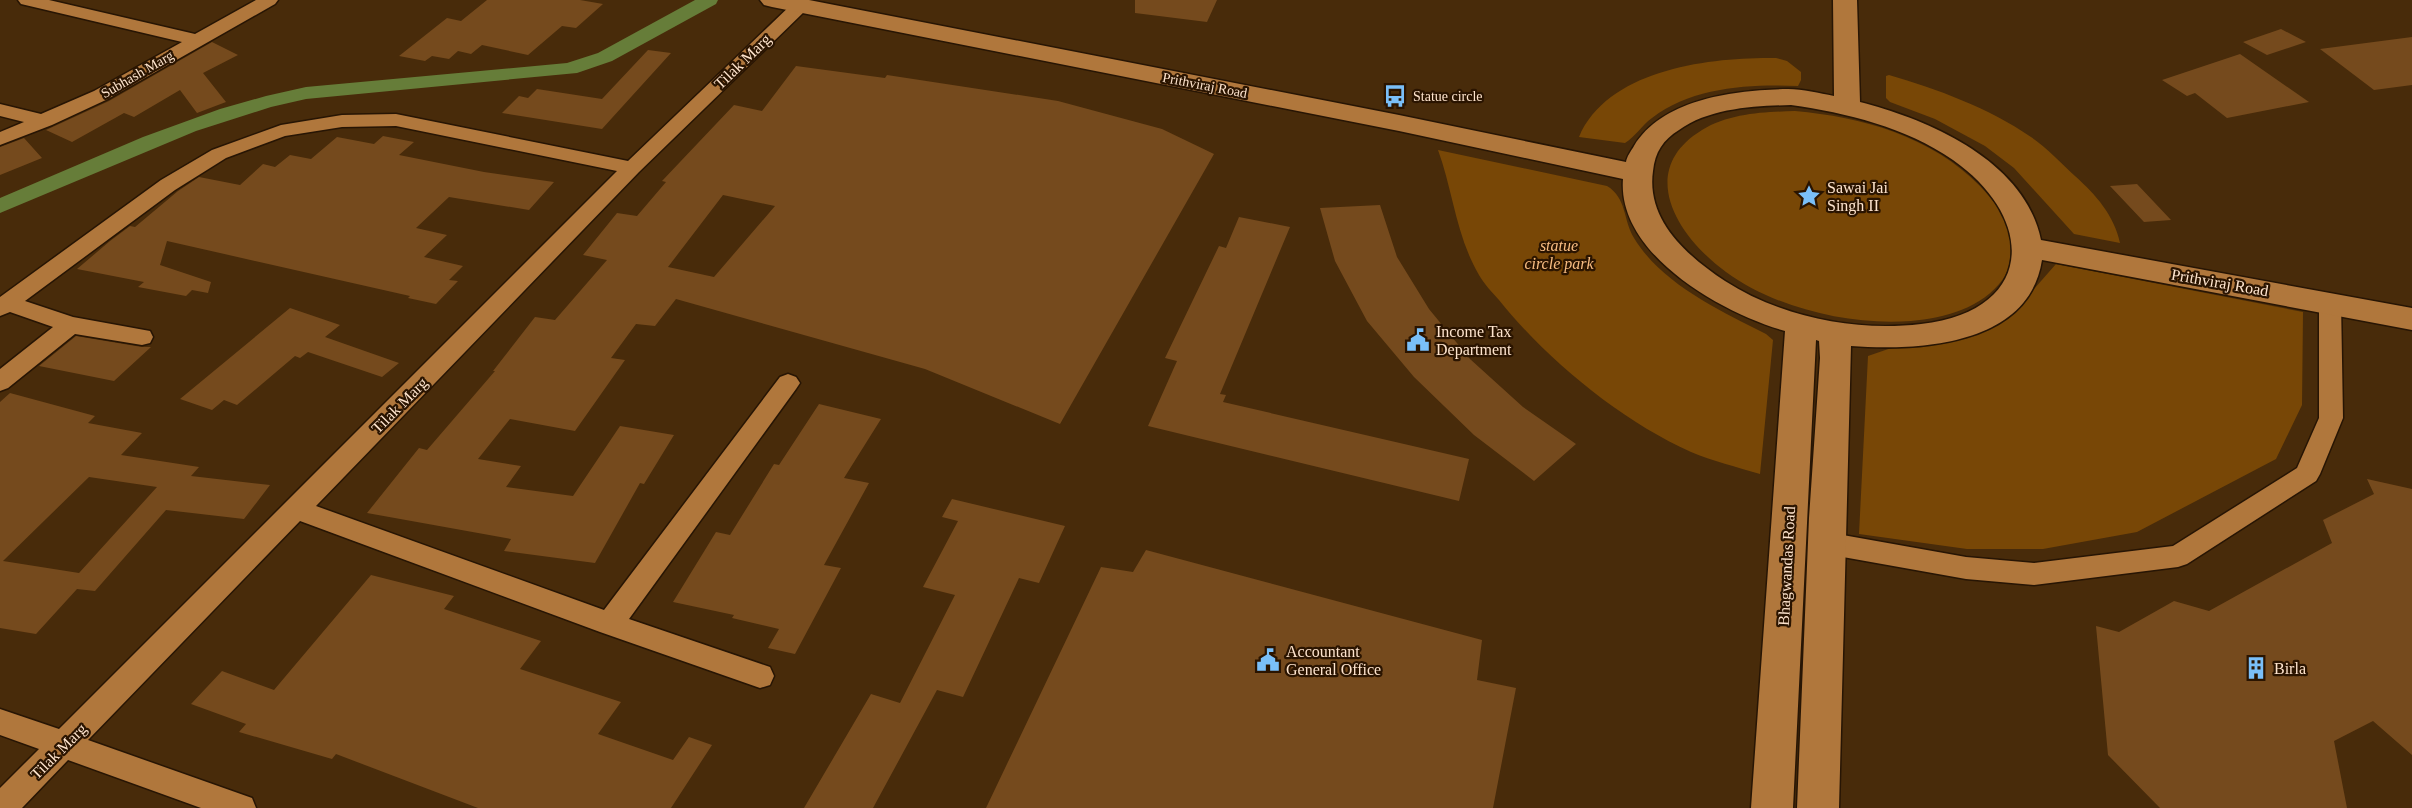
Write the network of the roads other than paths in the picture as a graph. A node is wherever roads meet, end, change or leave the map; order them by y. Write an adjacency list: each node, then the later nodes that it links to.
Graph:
1 (27, 0): 7 (street)
2 (269, 0): 7 (street, Subhash Marg)
3 (772, 0): 6 (street, Prithviraj Road)
4 (1827, 0): 8 (street)
5 (1845, 0): 8 (street)
6 (804, 2): 12 (street, Prithviraj Road); 13 (street, Tilak Marg)
7 (196, 40): 10 (street, Subhash Marg)
8 (1837, 103): 12 (street); 14 (street)
9 (0, 110): 10 (street)
10 (45, 121): 11 (street, Subhash Marg)
11 (0, 139)
12 (1639, 166): 19 (street)
13 (632, 168): 16 (street); 23 (street, Tilak Marg)
14 (2028, 248): 15 (street, Prithviraj Road); 19 (street)
15 (2330, 302): 17 (street, Prithviraj Road); 24 (street)
16 (4, 306): 18 (street)
17 (2412, 319)
18 (71, 325): 20 (street); 21 (street)
19 (1818, 329): 24 (street); 31 (street, Bhagwandas Road)
20 (142, 336)
21 (0, 382)
22 (788, 382): 25 (street)
23 (296, 509): 25 (street); 28 (street, Tilak Marg)
24 (1826, 543): 32 (street)
25 (610, 624): 26 (street)
26 (760, 676)
27 (0, 722): 28 (street)
28 (63, 745): 29 (street, Tilak Marg); 30 (street)
29 (1, 808)
30 (241, 808)
31 (1773, 808)
32 (1818, 808)

